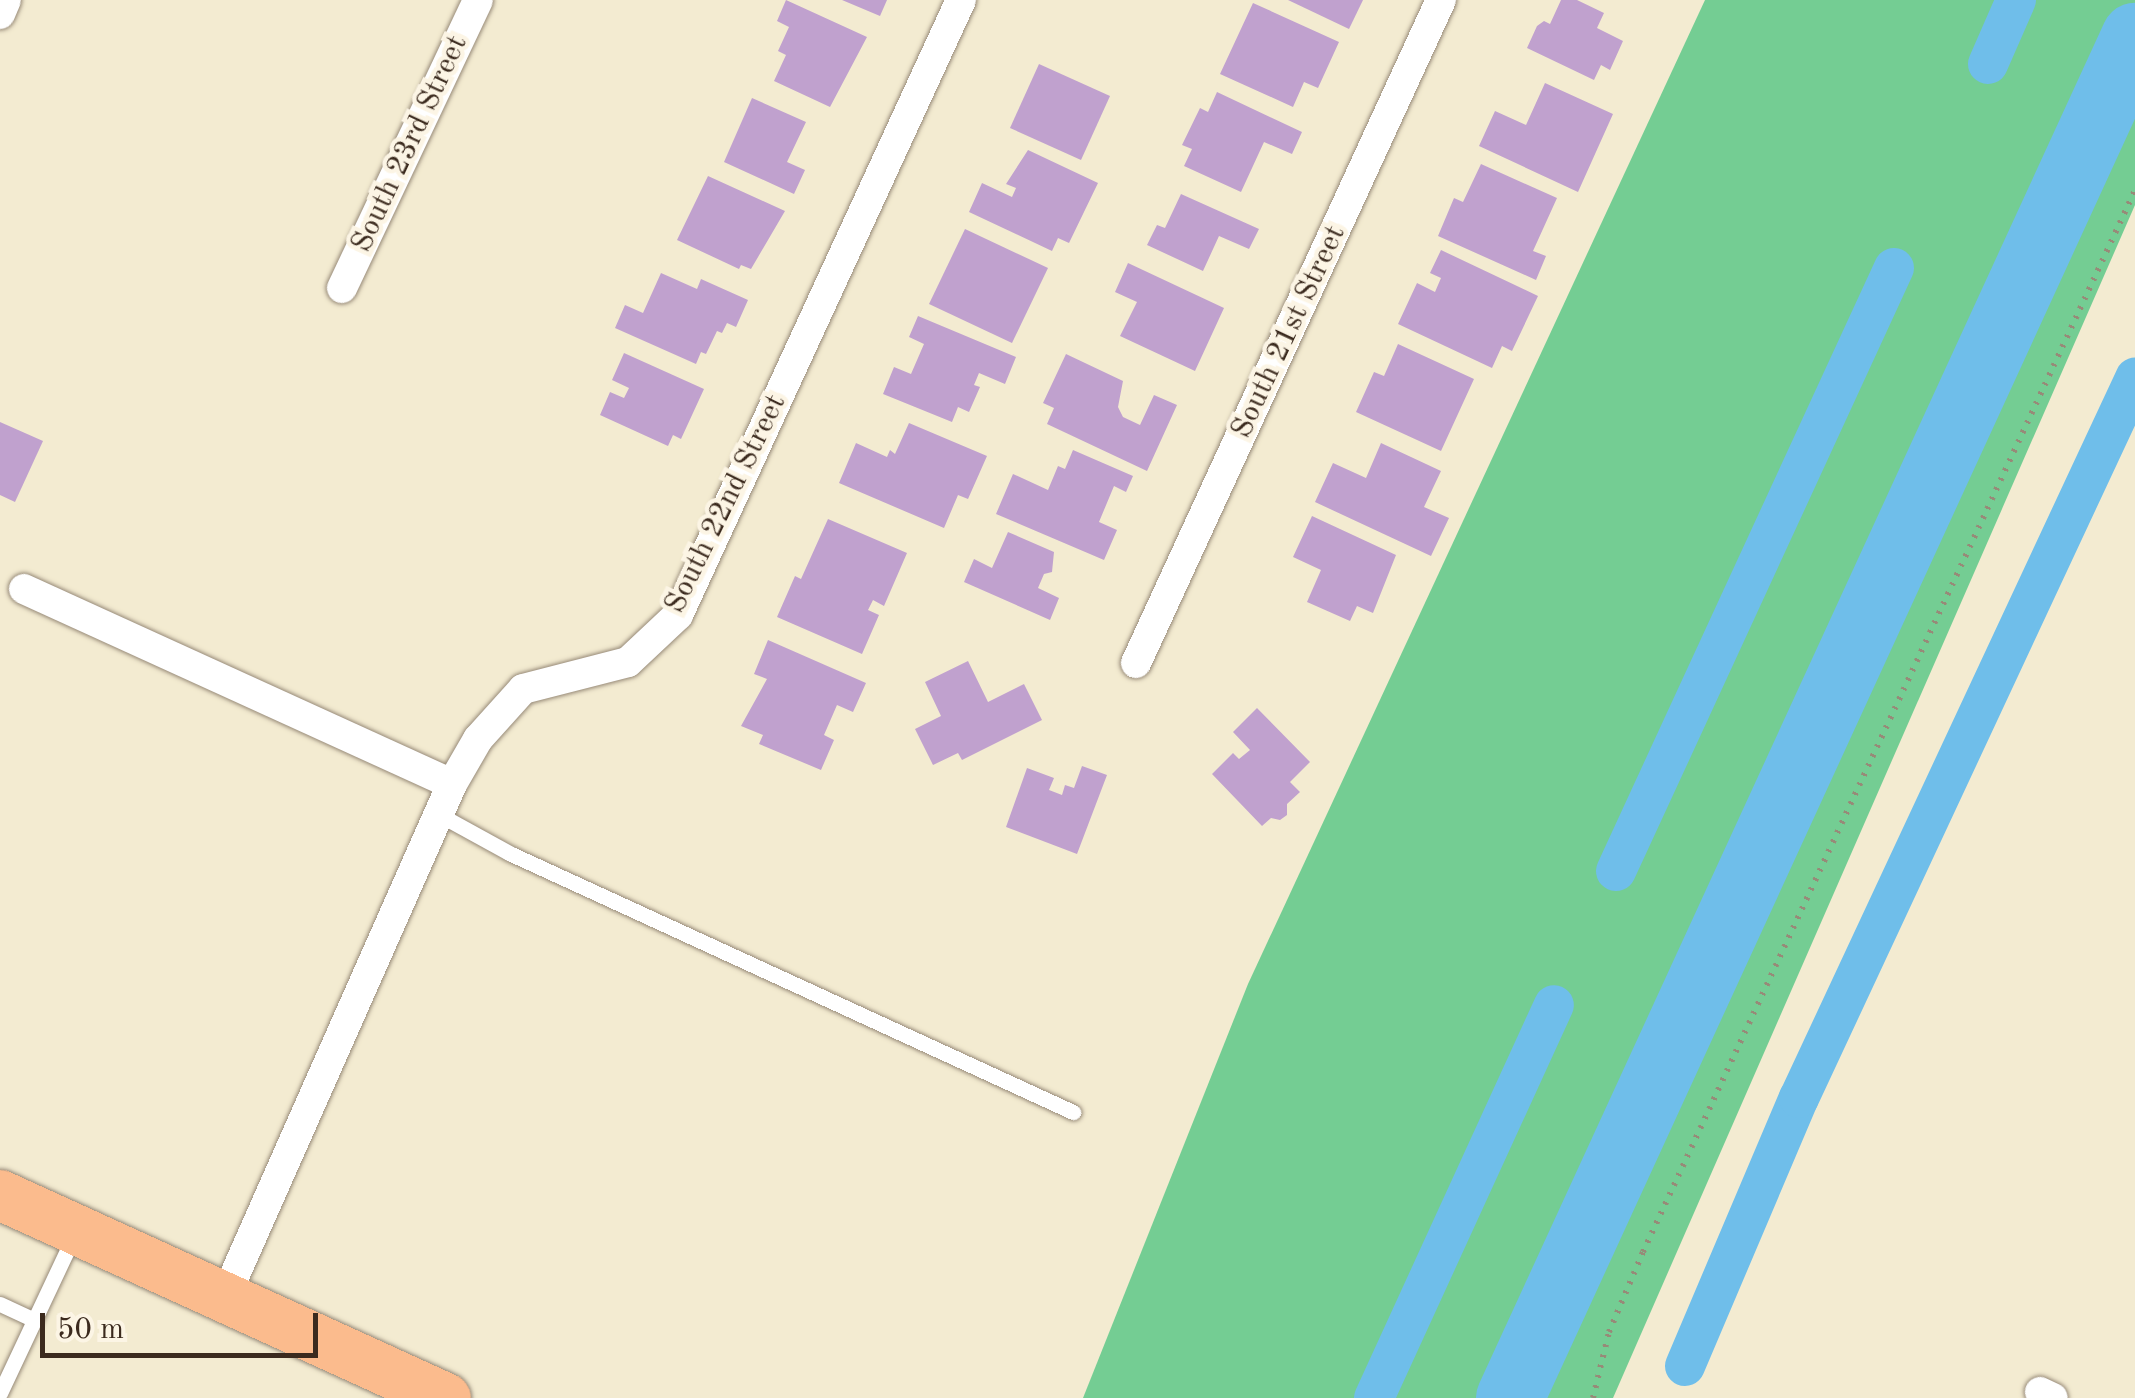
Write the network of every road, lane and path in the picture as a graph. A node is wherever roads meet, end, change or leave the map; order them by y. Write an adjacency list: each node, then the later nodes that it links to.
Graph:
1 (6, 0): 5 (street)
2 (478, 0): 7 (street, South 23rd Street)
3 (961, 0): 10 (street, South 22nd Street)
4 (1441, 0): 9 (street, South 21st Street)
5 (0, 14)
6 (2135, 190): 20 (path)
7 (342, 288)
8 (24, 589): 10 (street)
9 (1136, 663)
10 (452, 784): 11 (street, South 22nd Street)
11 (440, 814): 12 (lane); 15 (street, South 22nd Street)
12 (1073, 1112)
13 (0, 1195): 14 (main road)
14 (77, 1230): 15 (main road); 17 (lane)
15 (225, 1297): 19 (main road)
16 (0, 1304): 17 (lane)
17 (34, 1320): 18 (lane)
18 (2, 1384)
19 (446, 1398)
20 (1594, 1398)

